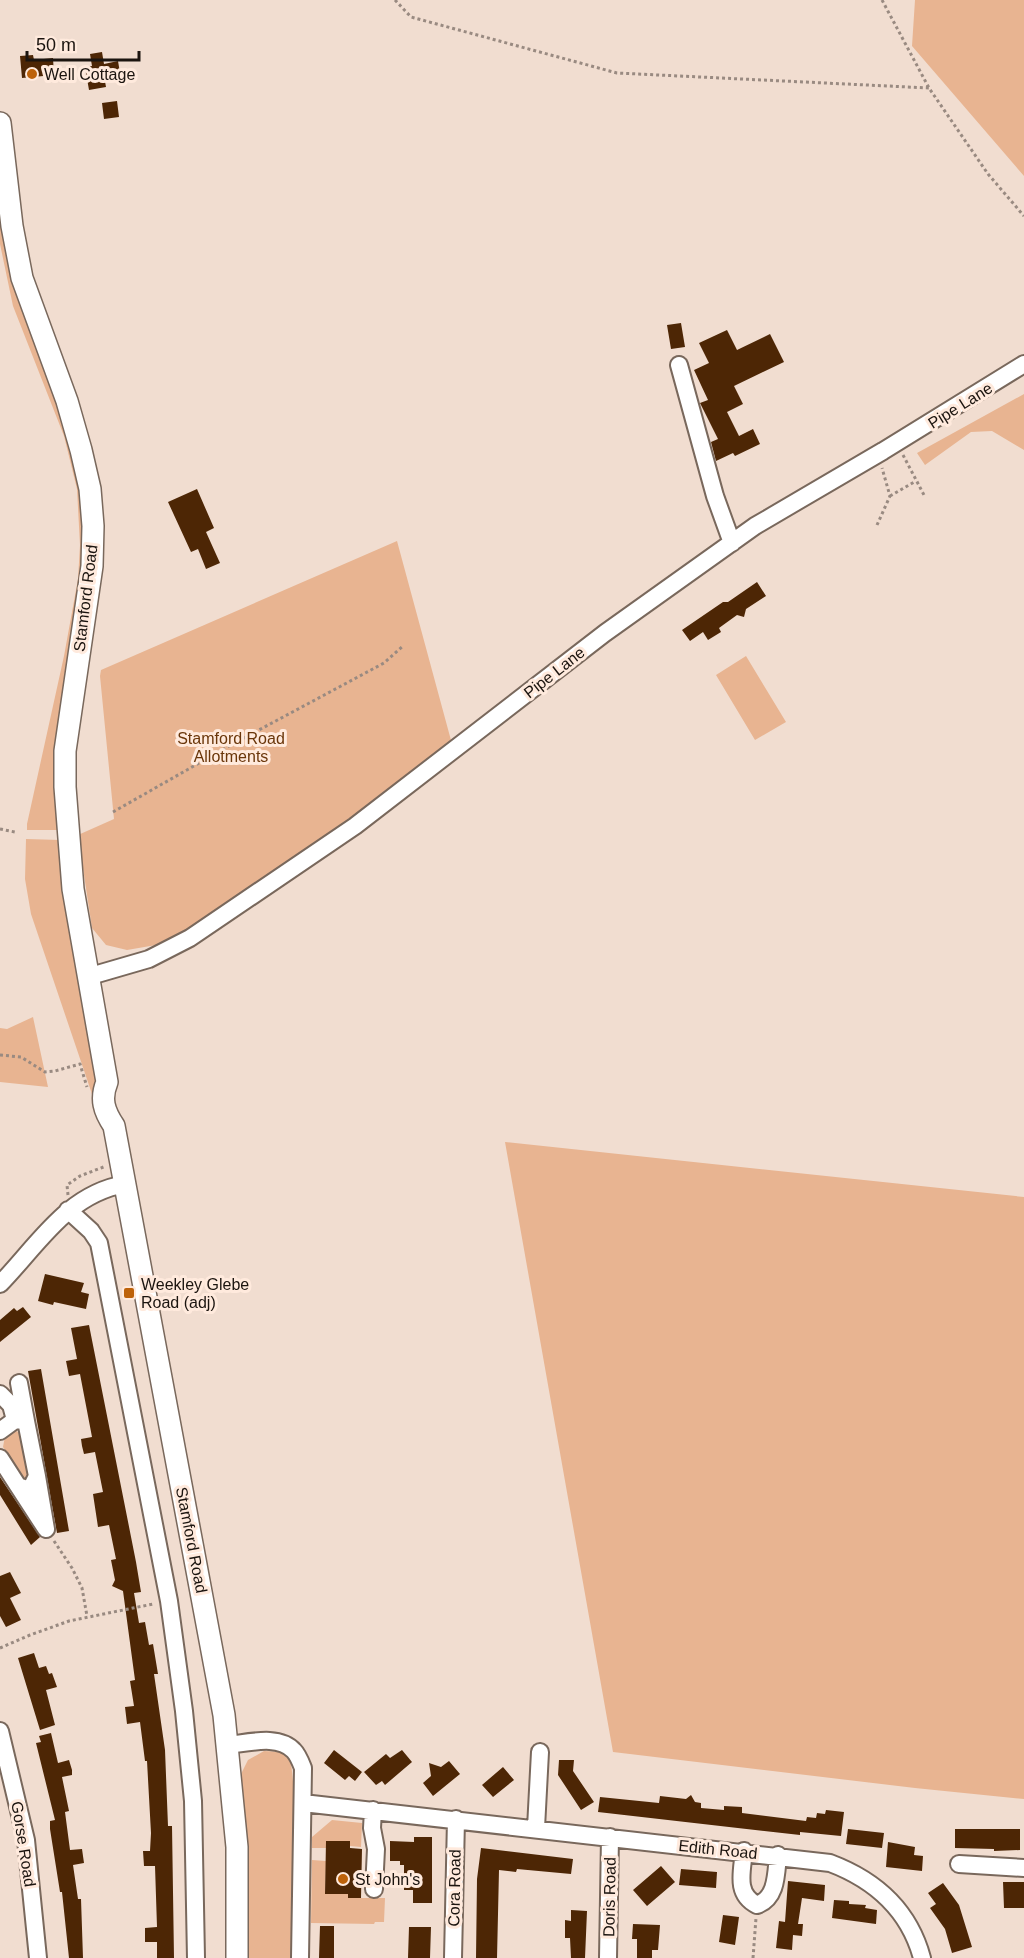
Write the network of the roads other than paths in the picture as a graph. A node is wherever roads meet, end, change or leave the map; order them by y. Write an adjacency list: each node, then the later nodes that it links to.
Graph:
1 (0, 123): 5 (main road, Stamford Road)
2 (1024, 364): 4 (street, Pipe Lane)
3 (680, 365): 4 (street)
4 (732, 543): 5 (street, Pipe Lane)
5 (87, 977): 6 (main road, Stamford Road)
6 (125, 1184): 7 (street); 17 (main road, Stamford Road)
7 (68, 1210): 8 (street); 31 (street, Stamford Road)
8 (0, 1284)
9 (19, 1383): 11 (street)
10 (0, 1394): 11 (street)
11 (21, 1420): 12 (street); 14 (street)
12 (0, 1431)
13 (0, 1458): 15 (street)
14 (37, 1476): 15 (street); 15 (street)
15 (18, 1486)
16 (0, 1731): 19 (street, Gorse Road)
17 (228, 1745): 20 (street); 32 (main road, Stamford Road)
18 (540, 1752): 23 (street)
19 (6, 1776): 30 (street, Gorse Road)
20 (303, 1803): 21 (street, Edith Road); 33 (street)
21 (373, 1810): 22 (street, Edith Road); 29 (street)
22 (456, 1819): 23 (street, Edith Road); 34 (street, Cora Road)
23 (536, 1828): 24 (street, Edith Road)
24 (610, 1837): 25 (street, Edith Road); 35 (street, Doris Road)
25 (744, 1851): 26 (street, Edith Road); 26 (street)
26 (778, 1855): 36 (street, Edith Road)
27 (959, 1864): 28 (street)
28 (1024, 1868)
29 (374, 1889)
30 (38, 1958)
31 (196, 1958)
32 (237, 1958)
33 (300, 1958)
34 (453, 1958)
35 (608, 1958)
36 (922, 1958)

